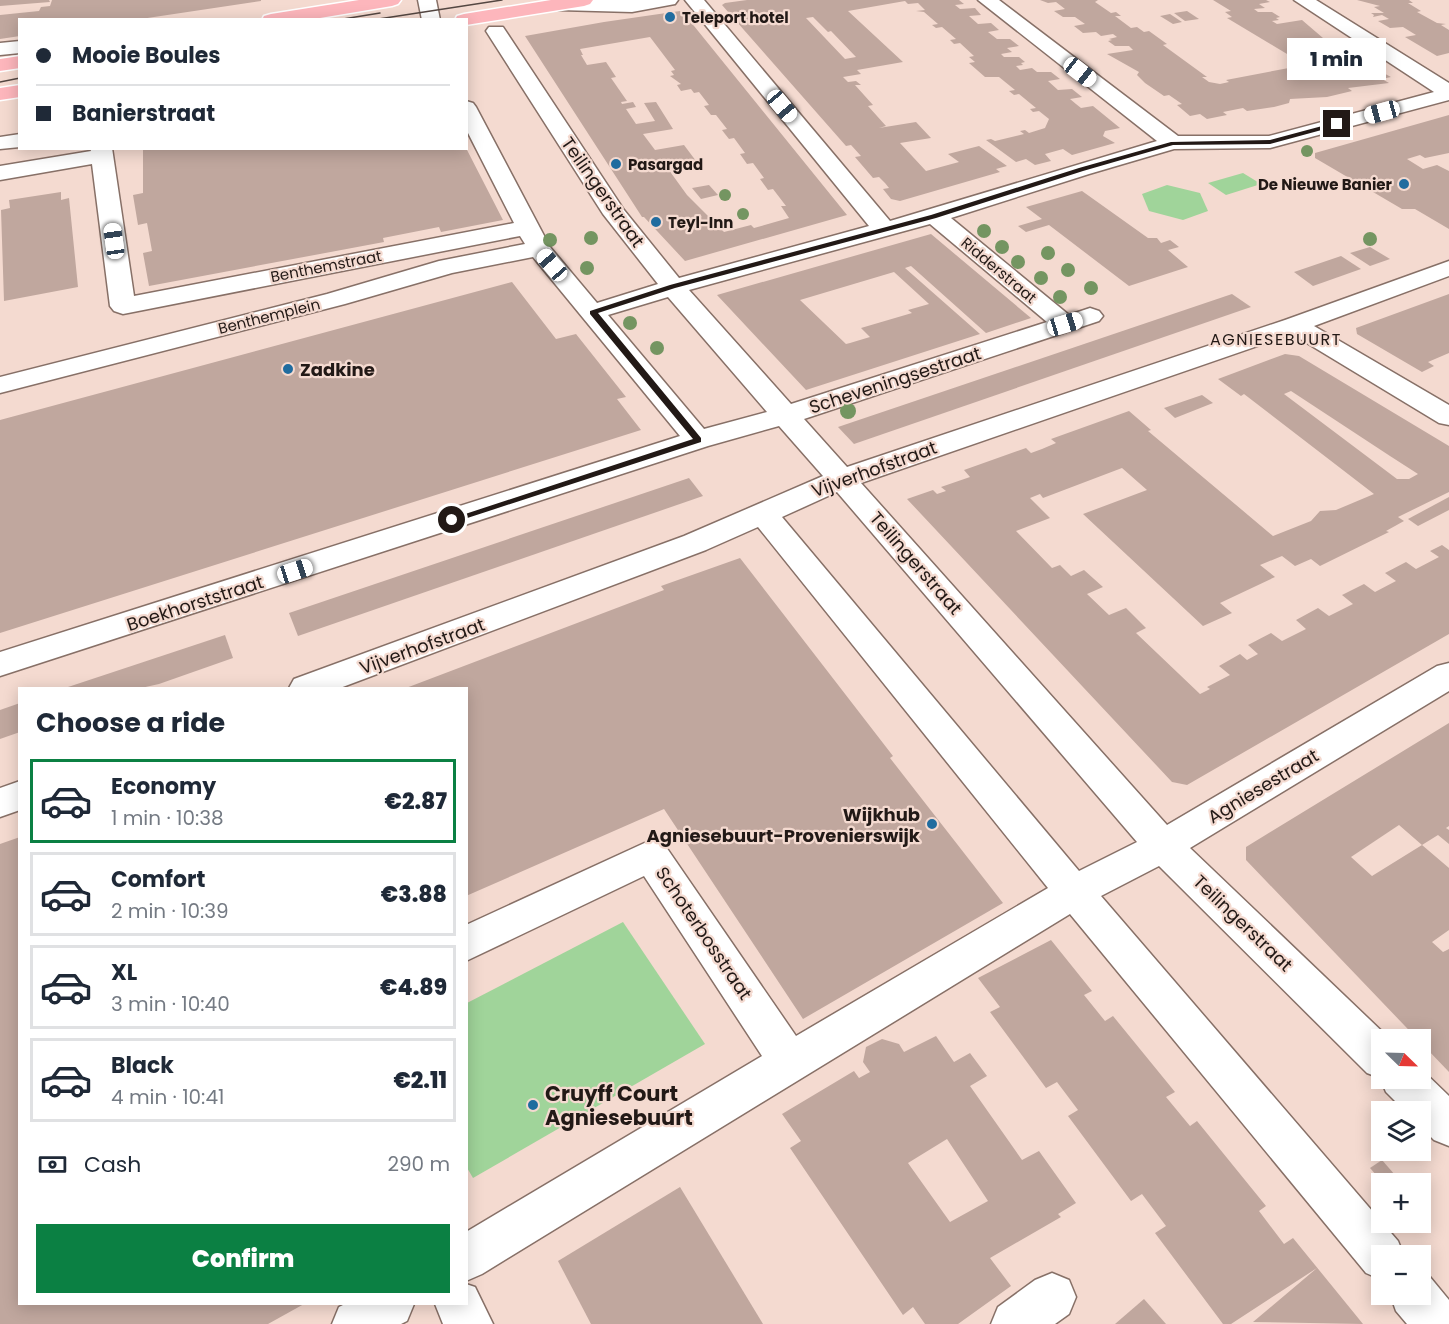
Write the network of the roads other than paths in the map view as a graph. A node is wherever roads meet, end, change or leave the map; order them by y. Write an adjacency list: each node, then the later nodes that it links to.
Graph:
1 (392, 0): 9 (main road)
2 (427, 0): 10 (street)
3 (584, 0): 8 (main road)
4 (669, 0): 8 (street)
5 (694, 0): 27 (street)
6 (987, 0): 23 (street)
7 (1303, 0): 18 (street)
8 (559, 4): 11 (main road)
9 (283, 18)
10 (431, 18)
11 (468, 19)
12 (496, 31): 30 (street, Teilingerstraat)
13 (18, 46): 14 (street)
14 (0, 49)
15 (18, 62): 16 (main road)
16 (0, 65)
17 (18, 91): 19 (main road)
18 (1449, 93): 23 (street)
19 (0, 94)
20 (468, 111): 28 (street)
21 (18, 140): 22 (street)
22 (0, 143)
23 (1173, 143): 26 (street)
24 (101, 152): 25 (street); 28 (street, Benthemstraat)
25 (0, 173)
26 (934, 216): 27 (street); 33 (street, Ridderstraat)
27 (884, 229): 30 (street)
28 (534, 238): 31 (street); 35 (street, Benthemplein)
29 (1449, 268): 34 (street, Vijverhofstraat)
30 (673, 287): 31 (street); 36 (street, Teilingerstraat)
31 (593, 312): 38 (street)
32 (1090, 316): 33 (street, Scheveningsestraat)
33 (1065, 324): 36 (street, Scheveningsestraat)
34 (1294, 325): 37 (street); 39 (street, Vijverhofstraat)
35 (0, 384)
36 (787, 415): 38 (street, Scheveningsestraat); 39 (street, Teilingerstraat)
37 (1449, 417)
38 (698, 440): 41 (street, Boekhorststraat)
39 (842, 478): 40 (street, Vijverhofstraat); 46 (street, Teilingerstraat)
40 (762, 512): 43 (street, Vijverhofstraat); 47 (street)
41 (0, 664)
42 (1449, 675): 46 (street, Agniesestraat)
43 (309, 687)
44 (18, 796): 45 (street)
45 (0, 803)
46 (1163, 846): 47 (street, Agniesestraat); 49 (street, Teilingerstraat)
47 (1074, 892): 50 (street); 53 (street)
48 (468, 943): 50 (street, Schoterbosstraat)
49 (1371, 1048)
50 (790, 1062): 54 (street)
51 (1412, 1089): 52 (street)
52 (1449, 1125)
53 (1372, 1245)
54 (468, 1257)
55 (1052, 1297): 61 (street)
56 (388, 1305): 59 (street)
57 (459, 1305): 60 (street)
58 (1422, 1305): 62 (street)
59 (356, 1324)
60 (469, 1324)
61 (1015, 1324)
62 (1438, 1324)

